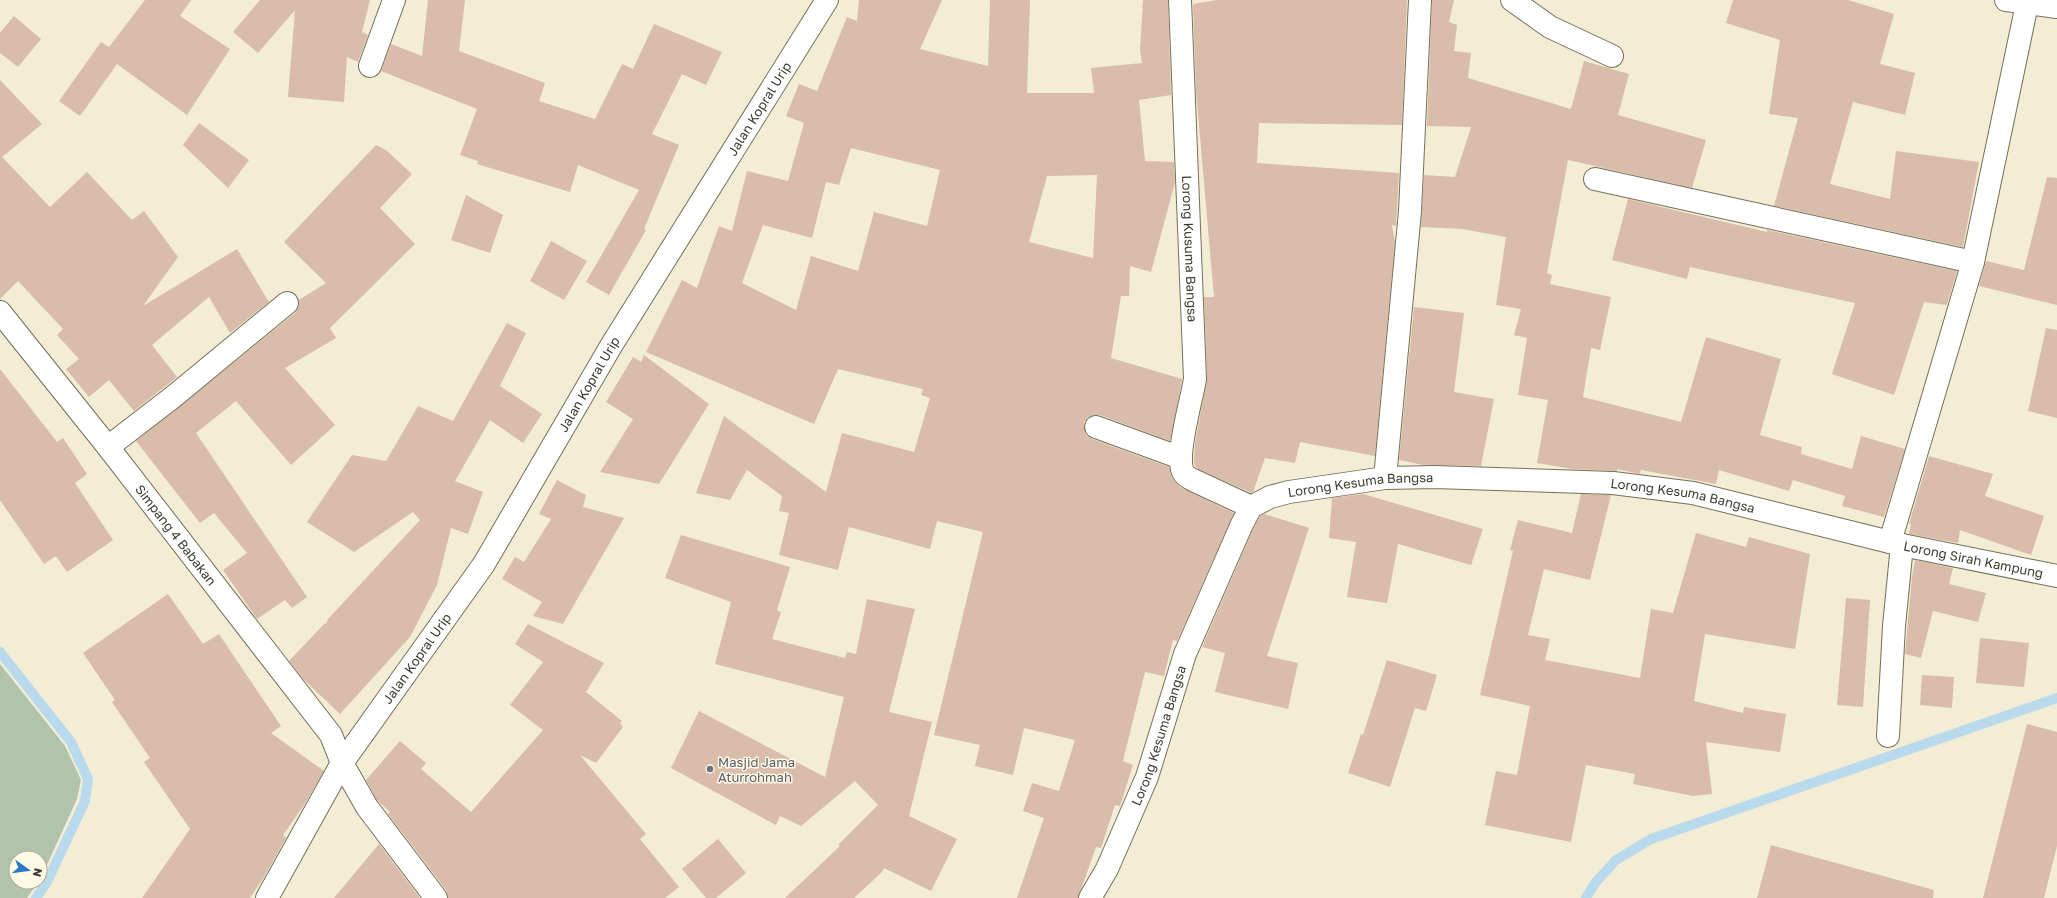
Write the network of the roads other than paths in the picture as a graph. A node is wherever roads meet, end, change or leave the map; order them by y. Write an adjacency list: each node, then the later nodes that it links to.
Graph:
1 (394, 0): 9 (street)
2 (826, 0): 22 (street, Jalan Kopral Urip)
3 (1180, 0): 16 (street, Lorong Kusuma Bangsa)
4 (1420, 0): 17 (street)
5 (1512, 0): 8 (street)
6 (2017, 2): 7 (street); 11 (street)
7 (2057, 7)
8 (1612, 56)
9 (370, 66)
10 (1595, 179): 11 (street)
11 (1974, 262): 19 (street)
12 (287, 303): 15 (street)
13 (0, 312): 15 (street, Simpang 4 Babakan)
14 (1096, 427): 16 (street)
15 (108, 447): 22 (street, Simpang 4 Babakan)
16 (1181, 458): 18 (street, Lorong Kusuma Bangsa)
17 (1385, 478): 18 (street, Lorong Kesuma Bangsa); 19 (street, Lorong Kesuma Bangsa)
18 (1251, 507): 23 (street, Lorong Kesuma Bangsa)
19 (1896, 543): 20 (street, Lorong Sirah Kampung); 21 (street)
20 (2057, 576)
21 (1888, 736)
22 (342, 763): 24 (street, Jalan Kopral Urip); 25 (street)
23 (1095, 896)
24 (267, 898)
25 (436, 898)

